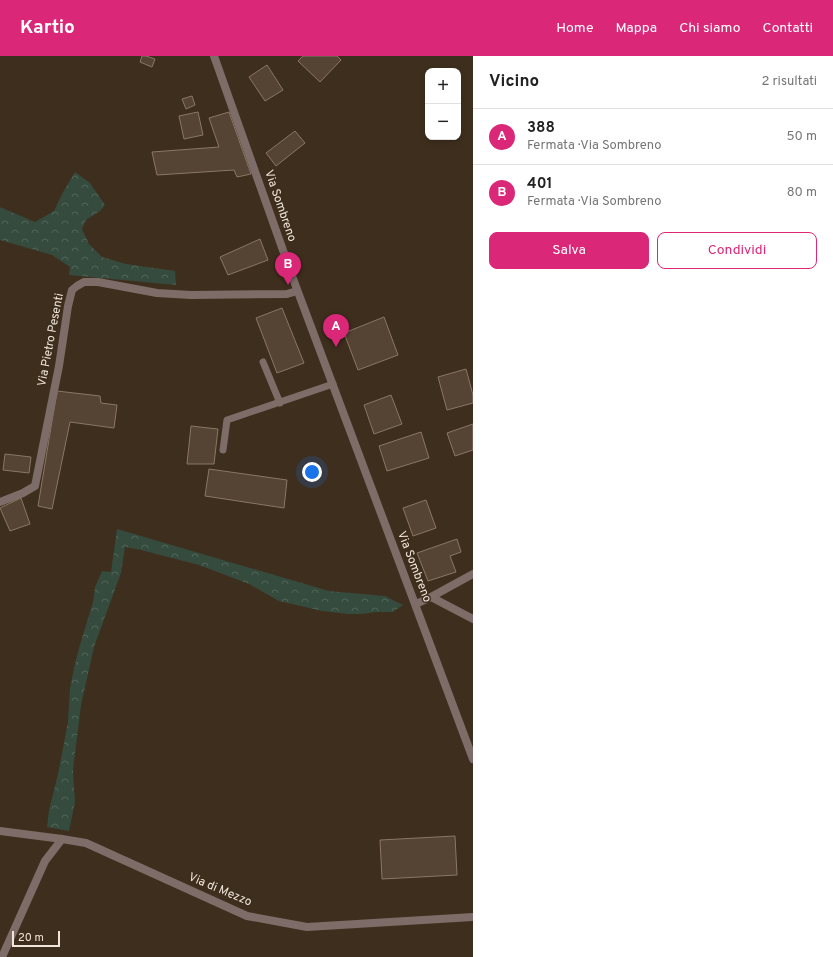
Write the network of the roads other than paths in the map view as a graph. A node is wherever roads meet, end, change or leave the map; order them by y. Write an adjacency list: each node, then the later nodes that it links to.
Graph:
1 (212, 57): 2 (street, Via Sombreno)
2 (297, 291): 4 (street, Via Sombreno); 7 (street, Via Pietro Pesenti)
3 (263, 362): 5 (lane)
4 (332, 384): 5 (lane); 10 (street, Via Sombreno)
5 (280, 403): 6 (lane)
6 (223, 450)
7 (0, 502)
8 (473, 574): 9 (street)
9 (431, 597): 10 (street); 11 (street)
10 (416, 604): 12 (street, Via Sombreno)
11 (473, 619)
12 (473, 758)
13 (0, 831): 14 (street, Via di Mezzo)
14 (62, 839): 15 (street, Via di Mezzo); 16 (street)
15 (473, 917)
16 (2, 957)

